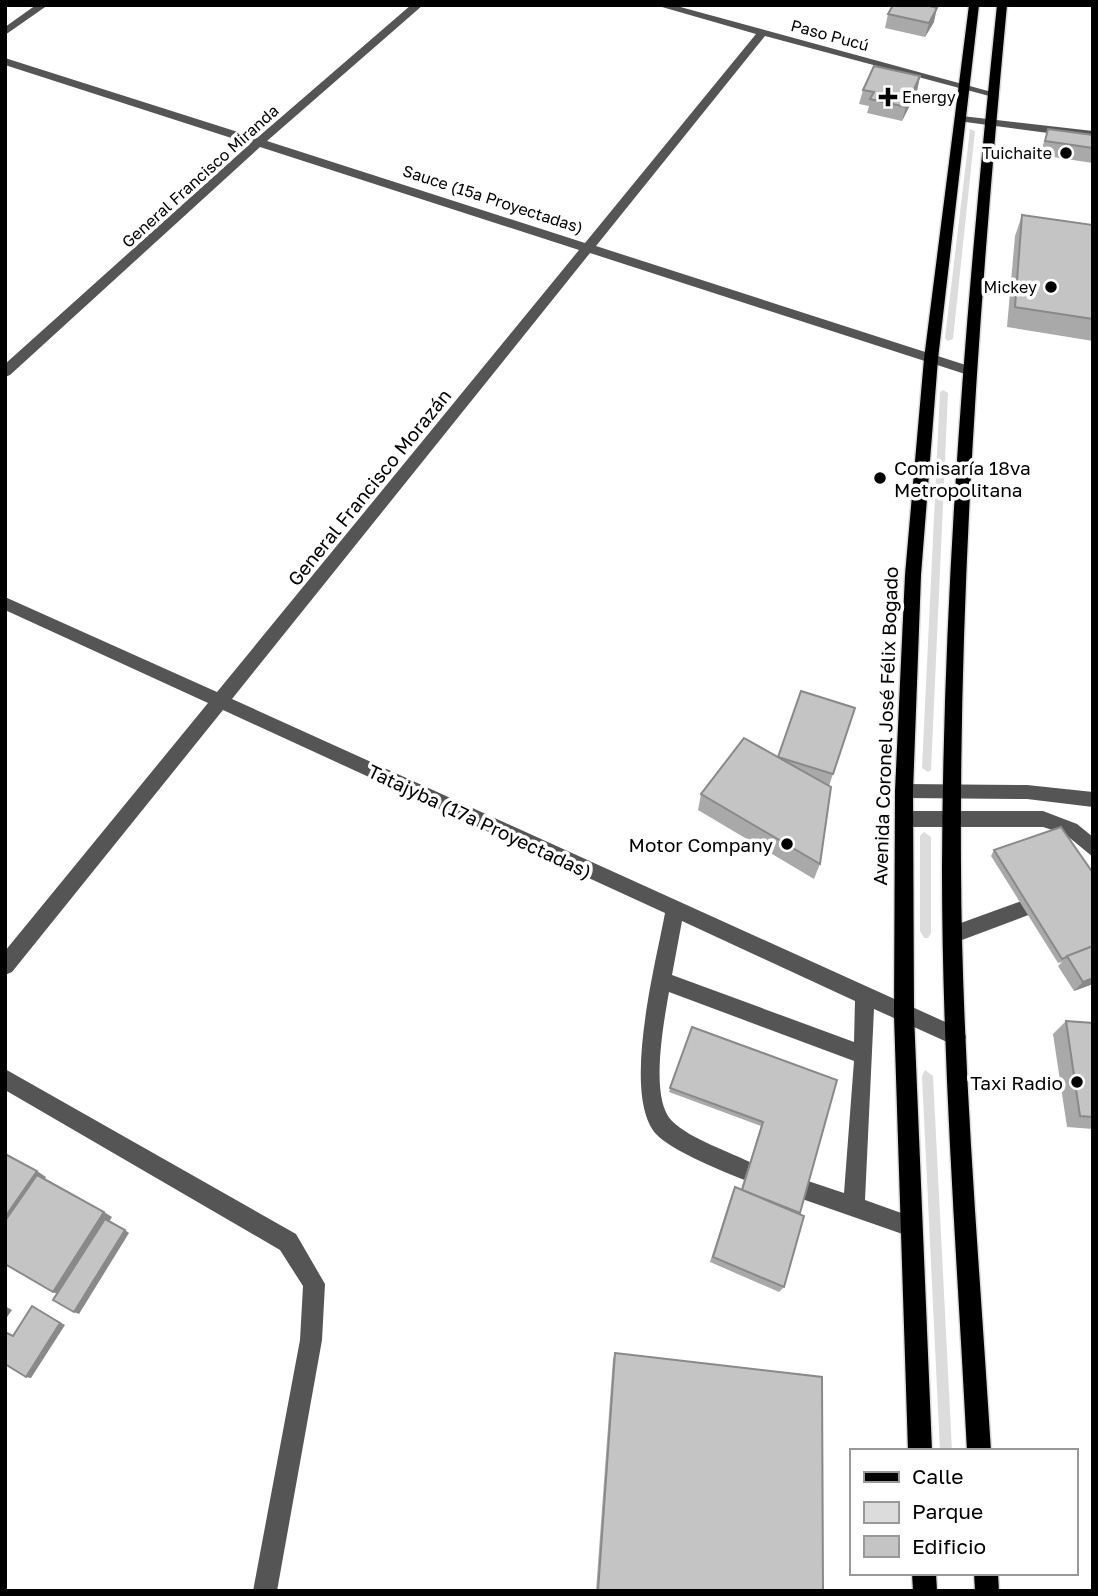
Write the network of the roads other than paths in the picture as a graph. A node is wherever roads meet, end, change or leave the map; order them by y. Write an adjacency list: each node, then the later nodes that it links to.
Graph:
1 (43, 5): 6 (street)
2 (418, 5): 14 (street, General Francisco Miranda)
3 (660, 5): 7 (street, Paso Pucú)
4 (974, 5): 9 (main road, Avenida Coronel José Félix Bogado)
5 (1002, 5): 10 (main road)
6 (5, 32)
7 (762, 33): 9 (street, Paso Pucú); 15 (street, General Francisco Morazán)
8 (5, 61): 14 (street, Sauce (15ª Proyectadas))
9 (966, 87): 10 (street, Paso Pucú); 11 (main road, Avenida Coronel José Félix Bogado)
10 (993, 94): 12 (main road)
11 (962, 118): 12 (street); 16 (main road, Avenida Coronel José Félix Bogado)
12 (992, 122): 13 (street); 17 (main road)
13 (1093, 135)
14 (259, 142): 15 (street, Sauce (15ª Proyectadas)); 18 (street, General Francisco Miranda)
15 (588, 248): 16 (street, Sauce (15ª Proyectadas)); 20 (street, General Francisco Morazán)
16 (931, 359): 17 (street, Sauce (15ª Proyectadas)); 21 (main road, Avenida Coronel José Félix Bogado)
17 (970, 371): 22 (main road)
18 (5, 372)
19 (5, 603): 20 (street, Tatajyba (17ª Proyectadas))
20 (220, 701): 28 (street, Tatajyba (17ª Proyectadas)); 30 (street, General Francisco Morazán)
21 (904, 791): 22 (street); 24 (main road, Avenida Coronel José Félix Bogado)
22 (952, 791): 23 (street); 25 (main road)
23 (1093, 800)
24 (904, 819): 25 (street); 33 (main road, Avenida Coronel José Félix Bogado)
25 (952, 819): 26 (street); 29 (main road)
26 (1093, 849)
27 (1024, 908): 29 (street)
28 (674, 910): 31 (street); 32 (street, Tatajyba (17ª Proyectadas))
29 (954, 934): 34 (main road)
30 (5, 966)
31 (663, 981): 35 (street); 37 (street)
32 (865, 997): 33 (street, Tatajyba (17ª Proyectadas)); 35 (street)
33 (904, 1015): 34 (street, Tatajyba (17ª Proyectadas)); 40 (main road, Avenida Coronel José Félix Bogado)
34 (956, 1037): 42 (main road)
35 (864, 1055): 39 (street)
36 (5, 1079): 43 (street)
37 (747, 1171)
38 (805, 1190): 39 (street)
39 (854, 1207): 40 (street)
40 (911, 1226): 41 (main road, Avenida Coronel José Félix Bogado)
41 (920, 1449)
42 (979, 1449)
43 (265, 1591)

